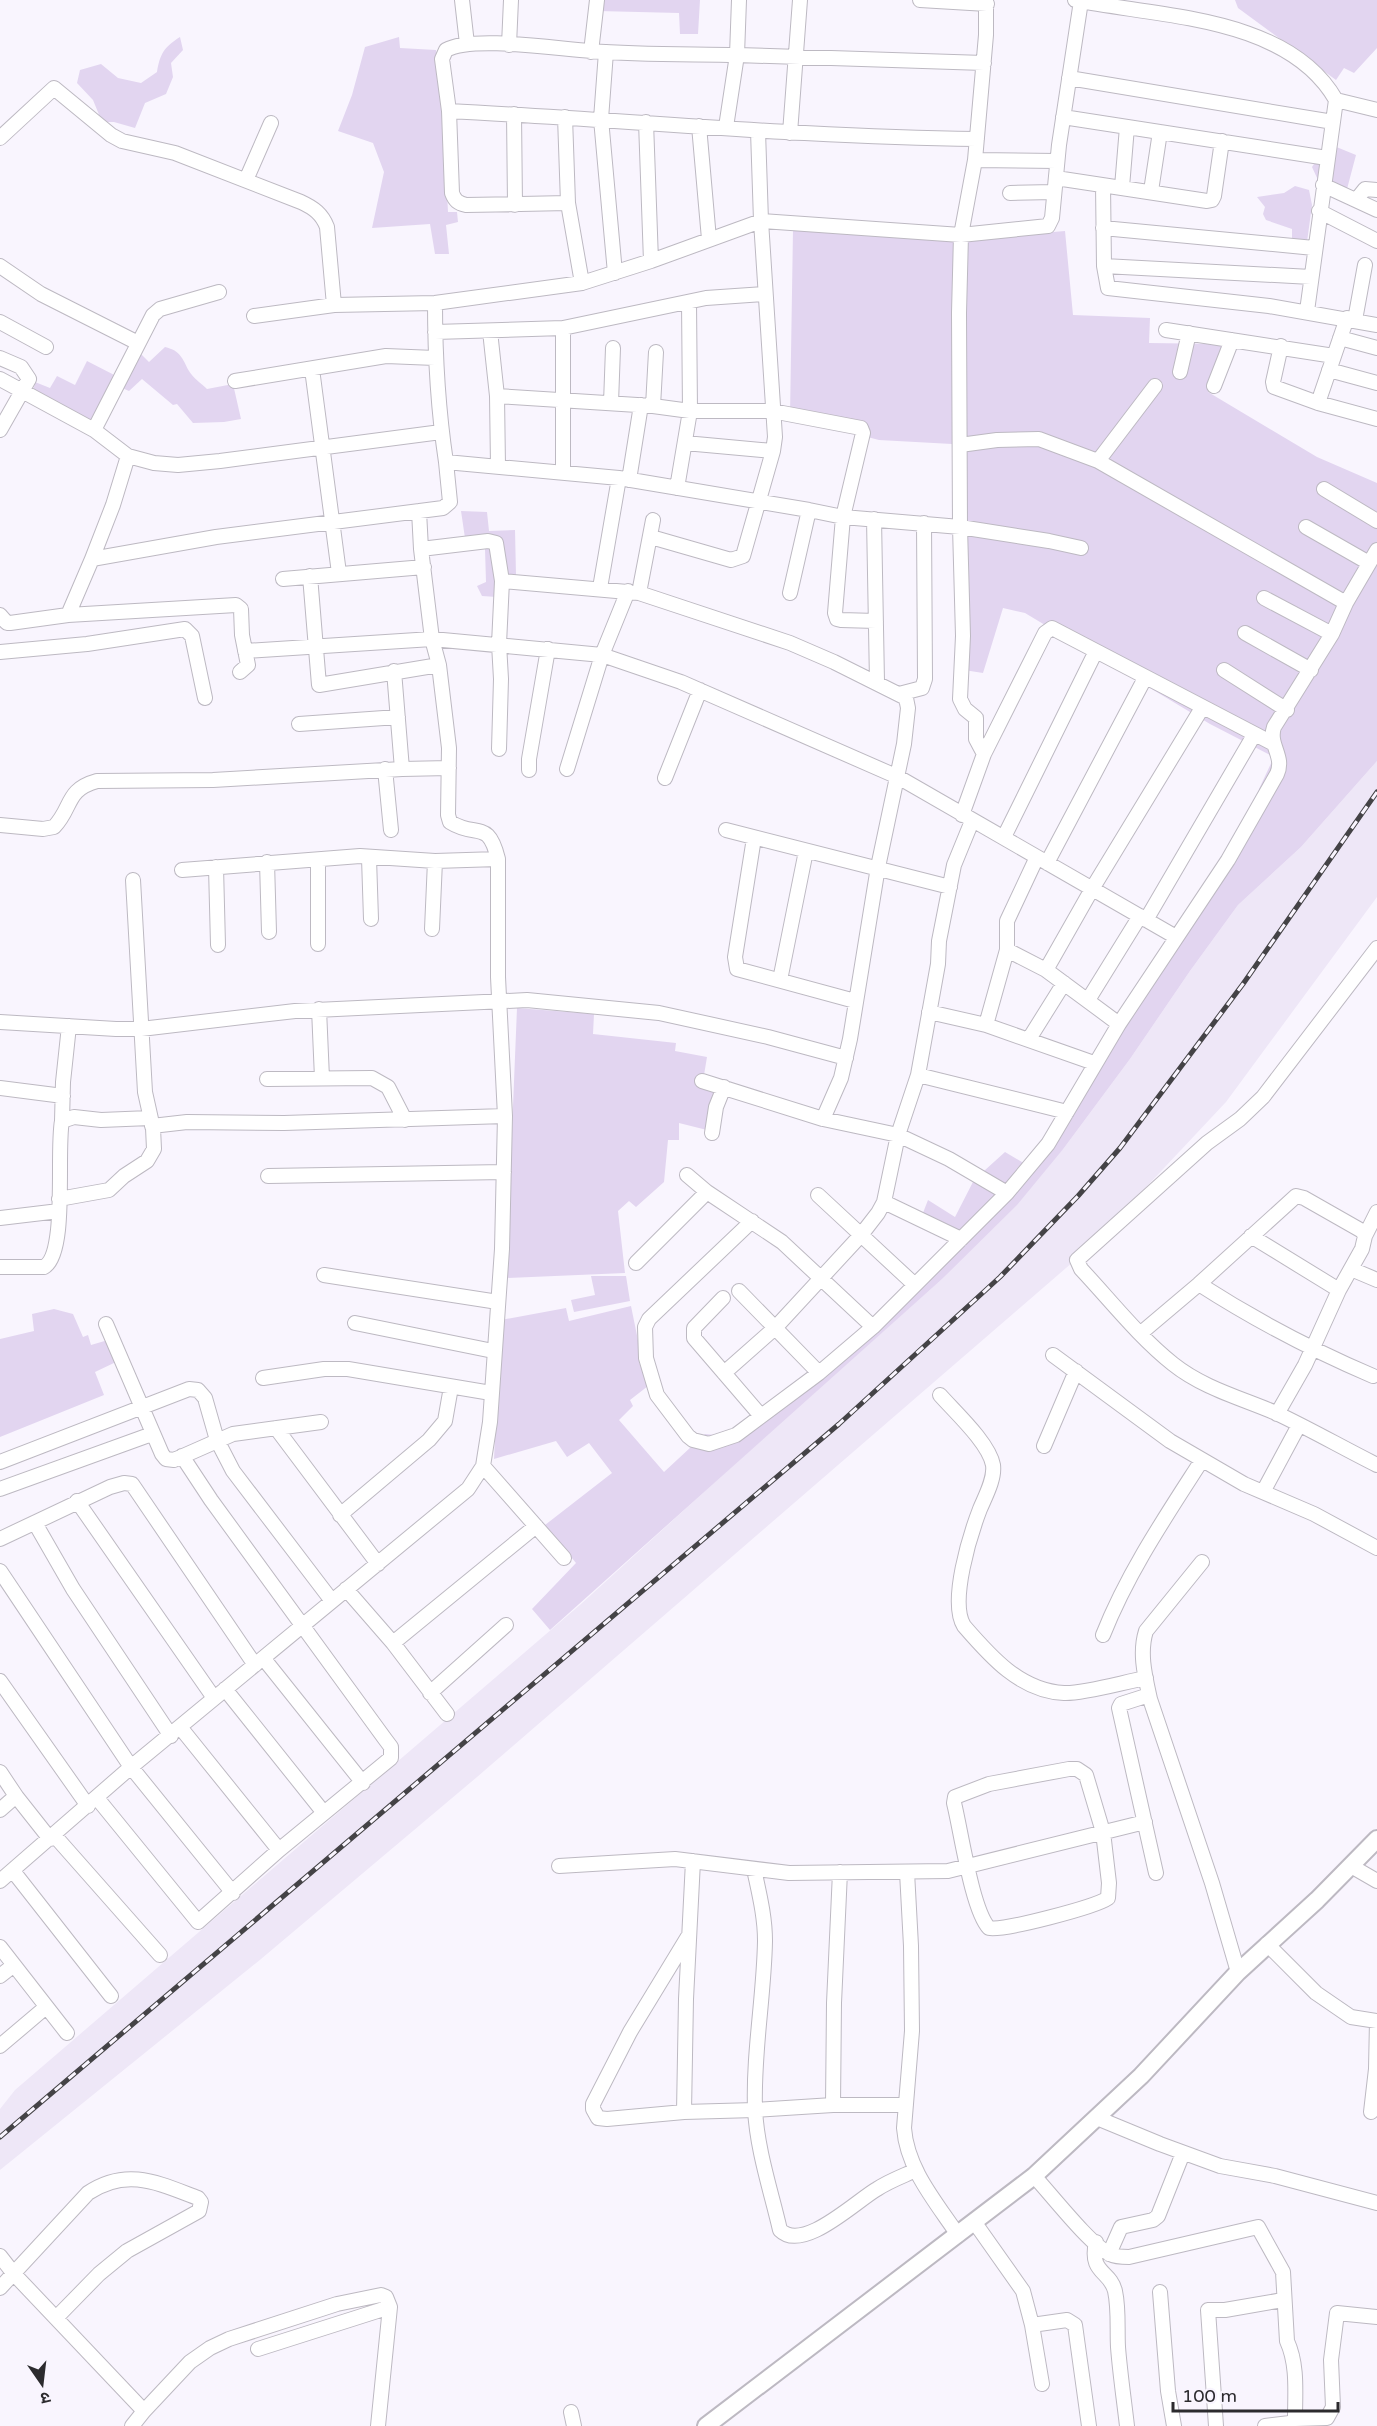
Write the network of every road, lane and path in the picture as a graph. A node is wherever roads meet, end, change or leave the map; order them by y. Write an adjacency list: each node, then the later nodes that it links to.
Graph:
1 (462, 0): 9 (street)
2 (511, 0): 10 (street)
3 (597, 0): 11 (street)
4 (739, 0): 13 (street)
5 (800, 0): 14 (street)
6 (920, 0): 8 (street)
7 (1078, 1): 16 (street); 17 (street)
8 (987, 2): 15 (street)
9 (467, 44): 10 (street); 19 (street)
10 (509, 45): 11 (street)
11 (591, 52): 12 (street)
12 (606, 52): 13 (street); 23 (street)
13 (737, 55): 14 (street); 28 (street)
14 (796, 58): 15 (street); 32 (street)
15 (984, 63): 34 (street)
16 (1069, 78): 22 (street); 25 (street)
17 (1336, 100): 18 (street); 25 (street)
18 (1377, 110)
19 (449, 111): 20 (street); 50 (street)
20 (514, 114): 21 (street); 50 (street)
21 (565, 117): 23 (street); 49 (street)
22 (1063, 117): 29 (street); 38 (street)
23 (601, 119): 24 (street); 63 (street)
24 (646, 122): 27 (street); 59 (street)
25 (1333, 122): 36 (street)
26 (270, 123): 40 (street)
27 (699, 126): 28 (street); 56 (street)
28 (726, 127): 30 (street)
29 (1127, 127): 31 (street); 43 (street)
30 (758, 131): 32 (street); 53 (street)
31 (1160, 132): 35 (street); 45 (street)
32 (790, 133): 34 (street)
33 (0, 138): 40 (street)
34 (977, 139): 37 (street)
35 (1222, 141): 36 (street); 45 (street)
36 (1327, 158): 42 (street)
37 (975, 160): 38 (street); 55 (street)
38 (1057, 161): 39 (street)
39 (1056, 178): 41 (street); 46 (street)
40 (246, 180): 70 (street)
41 (1103, 184): 43 (street); 54 (street)
42 (1323, 185): 48 (street); 52 (street)
43 (1122, 187): 45 (street)
44 (1377, 190): 48 (street)
45 (1151, 191)
46 (1054, 192): 47 (street); 55 (street)
47 (1010, 193)
48 (1358, 199): 51 (street)
49 (568, 203): 50 (street); 65 (street)
50 (514, 206)
51 (1377, 210)
52 (1319, 211): 57 (street); 58 (street)
53 (760, 221): 55 (street); 56 (street); 67 (street)
54 (1103, 228): 58 (street); 61 (street)
55 (961, 235): 113 (street)
56 (709, 239): 59 (street)
57 (1377, 241)
58 (1314, 248): 64 (street)
59 (651, 261): 63 (street)
60 (1365, 265): 73 (street)
61 (1104, 266): 64 (street); 71 (street)
62 (1, 268): 83 (street)
63 (615, 273): 65 (street)
64 (1311, 277): 71 (street)
65 (582, 282): 69 (street)
66 (219, 292): 83 (street)
67 (765, 294): 68 (street); 107 (street)
68 (689, 302): 76 (street); 106 (street)
69 (435, 303): 70 (street); 79 (street)
70 (334, 305): 72 (street)
71 (1307, 311): 73 (street)
72 (254, 316)
73 (1351, 319): 75 (street); 81 (street)
74 (0, 322): 85 (street)
75 (1377, 325)
76 (563, 328): 78 (street); 102 (street)
77 (1166, 330): 80 (street)
78 (490, 331): 79 (street); 101 (street)
79 (435, 332): 91 (street)
80 (1189, 333): 82 (street); 94 (street)
81 (1340, 338): 87 (street); 89 (street)
82 (1232, 340): 84 (street); 99 (street)
83 (138, 343): 110 (street)
84 (1281, 346): 89 (street); 104 (street)
85 (46, 347)
86 (613, 348): 103 (street)
87 (1377, 348)
88 (656, 352): 105 (street)
89 (1334, 356): 93 (street)
90 (0, 358): 100 (street)
91 (435, 358): 92 (street); 111 (street)
92 (312, 369): 96 (street); 114 (street)
93 (1329, 370): 97 (street); 104 (street)
94 (1180, 372)
95 (0, 379): 100 (street)
96 (235, 381)
97 (1377, 383)
98 (1155, 386): 117 (street)
99 (1214, 386)
100 (23, 392): 109 (street); 110 (street)
101 (497, 396): 102 (street); 119 (street)
102 (563, 399): 103 (street); 120 (street)
103 (611, 403): 105 (street)
104 (1318, 403): 108 (street)
105 (647, 406): 106 (street); 121 (street)
106 (690, 411): 107 (street); 112 (street)
107 (772, 411): 115 (street); 127 (street)
108 (1377, 419)
109 (0, 430)
110 (94, 430): 116 (street)
111 (441, 432): 114 (street); 118 (street)
112 (685, 443): 115 (street); 122 (street)
113 (960, 445): 117 (street); 134 (street)
114 (324, 446): 116 (street); 131 (street)
115 (773, 451): 124 (street)
116 (128, 456): 139 (street)
117 (1098, 461): 150 (street)
118 (446, 462): 119 (street); 126 (street)
119 (498, 466): 120 (street)
120 (562, 473): 121 (street)
121 (624, 479): 122 (street); 146 (street)
122 (677, 488): 124 (street)
123 (1324, 489): 130 (street)
124 (757, 503): 125 (street); 135 (street)
125 (808, 510): 127 (street); 148 (street)
126 (419, 511): 131 (street); 137 (street)
127 (843, 517): 128 (street); 153 (street)
128 (874, 519): 132 (street); 153 (street)
129 (653, 520): 135 (street)
130 (1377, 521)
131 (330, 522): 139 (street); 142 (street)
132 (924, 523): 134 (street); 172 (street)
133 (1305, 527): 140 (street)
134 (960, 528): 136 (street); 181 (street)
135 (651, 537): 147 (street)
136 (1081, 548)
137 (421, 549): 141 (street); 145 (street)
138 (1377, 550): 140 (street)
139 (92, 559): 151 (street)
140 (1369, 563): 150 (street)
141 (424, 567): 142 (street); 156 (street)
142 (339, 573): 143 (street)
143 (310, 576): 144 (street); 158 (street)
144 (283, 579)
145 (502, 581): 146 (street); 157 (street)
146 (600, 588): 147 (street)
147 (633, 592): 163 (street); 170 (street)
148 (790, 593)
149 (1264, 598): 155 (street)
150 (1346, 603): 155 (street)
151 (68, 615): 152 (street); 160 (street)
152 (2, 620)
153 (876, 621): 170 (street)
154 (1245, 633): 166 (street)
155 (1332, 634): 166 (street)
156 (432, 639): 157 (street); 158 (street); 164 (street)
157 (499, 644): 159 (street); 180 (street)
158 (317, 646): 160 (street); 167 (street)
159 (548, 649): 163 (street); 186 (street)
160 (245, 651): 168 (street)
161 (0, 652): 173 (street)
162 (1095, 653): 169 (street); 181 (street); 193 (street)
163 (602, 655): 171 (street); 184 (street)
164 (439, 665): 167 (street); 183 (street)
165 (1224, 670): 175 (street)
166 (1311, 670): 175 (street)
167 (394, 671): 176 (street)
168 (240, 672)
169 (1145, 678): 174 (street); 199 (street)
170 (877, 682): 172 (street)
171 (700, 690): 187 (street); 188 (street)
172 (900, 694): 187 (street)
173 (205, 698)
174 (1202, 708): 178 (street); 207 (street)
175 (1287, 710): 179 (street)
176 (398, 717): 177 (street); 182 (street)
177 (299, 724)
178 (1254, 735): 179 (street); 208 (street)
179 (1274, 744): 212 (street)
180 (499, 749)
181 (984, 754): 189 (street)
182 (402, 768): 183 (street); 185 (street)
183 (449, 768): 197 (street)
184 (567, 769)
185 (386, 770): 190 (street); 191 (street)
186 (529, 770)
187 (898, 777): 189 (street); 203 (street)
188 (665, 778)
189 (967, 818): 193 (street); 206 (street)
190 (0, 825)
191 (391, 830)
192 (726, 830): 194 (street)
193 (1004, 837): 199 (street)
194 (754, 838): 195 (street); 218 (street)
195 (806, 851): 203 (street); 218 (street)
196 (369, 858): 198 (street); 200 (street); 209 (street)
197 (498, 859): 200 (street); 220 (street)
198 (318, 860): 201 (street); 213 (street)
199 (1042, 860): 207 (street); 216 (street)
200 (435, 861): 210 (street)
201 (267, 862): 202 (street); 211 (street)
202 (216, 867): 204 (street); 214 (street)
203 (878, 867): 206 (street); 222 (street)
204 (182, 870)
205 (133, 880): 229 (street)
206 (950, 887): 224 (street)
207 (1092, 889): 208 (street); 217 (street)
208 (1143, 918): 212 (street); 221 (street)
209 (372, 919)
210 (432, 929)
211 (269, 932)
212 (1176, 937): 226 (street)
213 (318, 944)
214 (218, 945)
215 (1377, 948): 279 (street)
216 (1007, 950): 217 (street); 227 (street)
217 (1046, 970): 219 (street)
218 (780, 981): 222 (street)
219 (1064, 983): 221 (street); 230 (street)
220 (499, 1000): 223 (street); 231 (street); 241 (street)
221 (1088, 1000): 226 (street)
222 (855, 1001): 231 (street)
223 (319, 1009): 229 (street); 234 (street)
224 (929, 1012): 227 (street); 233 (street)
225 (0, 1022): 228 (street)
226 (1119, 1024): 232 (street)
227 (986, 1025): 230 (street)
228 (69, 1026): 229 (street); 239 (street)
229 (141, 1029): 245 (street)
230 (1029, 1039): 232 (street)
231 (846, 1058): 242 (street)
232 (1094, 1063): 240 (street)
233 (918, 1075): 240 (street); 247 (street)
234 (322, 1078): 235 (street); 243 (street)
235 (267, 1079)
236 (702, 1081): 237 (street)
237 (724, 1087): 242 (street); 246 (street)
238 (0, 1089): 239 (street)
239 (63, 1096): 244 (street)
240 (1067, 1112): 252 (street)
241 (505, 1116): 243 (street); 248 (street)
242 (823, 1119): 247 (street)
243 (405, 1120): 245 (street)
244 (62, 1121): 245 (street); 255 (street)
245 (151, 1122): 255 (street)
246 (712, 1133)
247 (898, 1135): 252 (street); 254 (street)
248 (504, 1172): 250 (street); 274 (street)
249 (687, 1175): 251 (street)
250 (268, 1176)
251 (707, 1192): 258 (street); 263 (street)
252 (1007, 1193): 262 (street)
253 (818, 1195): 259 (street)
254 (884, 1202): 259 (street); 262 (street)
255 (59, 1205): 257 (street); 264 (street)
256 (1377, 1212): 261 (street)
257 (0, 1218)
258 (752, 1221): 267 (street); 293 (street)
259 (861, 1234): 267 (street); 269 (street)
260 (1251, 1236): 261 (street); 270 (street); 271 (street)
261 (1365, 1236): 265 (street)
262 (961, 1239): 269 (street)
263 (636, 1263)
264 (0, 1267)
265 (1351, 1269): 268 (street); 271 (street)
266 (324, 1275): 274 (street)
267 (821, 1279): 277 (street); 278 (street)
268 (1377, 1280)
269 (915, 1284): 278 (street)
270 (1199, 1284): 279 (street); 280 (street)
271 (1339, 1290): 280 (street)
272 (739, 1291): 277 (street)
273 (723, 1298): 285 (street)
274 (498, 1302): 281 (street)
275 (355, 1323): 281 (street)
276 (106, 1324): 291 (street)
277 (776, 1327): 284 (street); 285 (street)
278 (873, 1327): 284 (street)
279 (1141, 1333): 292 (street)
280 (1313, 1349): 286 (street); 292 (street)
281 (494, 1351): 289 (street)
282 (1053, 1355): 283 (street)
283 (1076, 1371): 299 (street); 301 (street)
284 (819, 1372): 293 (street)
285 (724, 1373): 293 (street)
286 (1373, 1376)
287 (263, 1378): 288 (street)
288 (451, 1387): 289 (street); 308 (street)
289 (491, 1393): 304 (street)
290 (940, 1395): 324 (street)
291 (143, 1408): 297 (street); 298 (street); 302 (street)
292 (1277, 1414): 295 (street)
293 (761, 1416)
294 (321, 1422): 296 (street)
295 (1299, 1425): 303 (street); 306 (street)
296 (276, 1428): 298 (street); 308 (street)
297 (153, 1434): 300 (street); 305 (street)
298 (217, 1440): 300 (street); 318 (street)
299 (1044, 1446)
300 (182, 1456): 320 (street)
301 (1202, 1460): 306 (street); 321 (street)
302 (0, 1462)
303 (1377, 1465)
304 (483, 1466): 310 (street); 315 (street)
305 (0, 1489)
306 (1263, 1492): 312 (street)
307 (77, 1501): 309 (street); 323 (street); 329 (street)
308 (340, 1515): 315 (street)
309 (35, 1523): 311 (street); 331 (street)
310 (536, 1526): 313 (street); 322 (street)
311 (0, 1539)
312 (1377, 1548)
313 (564, 1558)
314 (1202, 1562): 324 (street)
315 (378, 1564): 317 (street)
316 (0, 1571): 332 (street)
317 (346, 1589): 318 (street); 322 (street)
318 (332, 1601): 320 (street)
319 (506, 1625): 327 (street)
320 (302, 1626): 323 (street); 334 (street)
321 (1104, 1635)
322 (393, 1643): 327 (street)
323 (259, 1662): 326 (street); 334 (street)
324 (1146, 1678): 328 (street)
325 (0, 1681): 336 (street)
326 (225, 1689): 329 (street); 338 (street)
327 (430, 1693): 330 (street)
328 (1149, 1695): 339 (street); 361 (street)
329 (214, 1698): 331 (street)
330 (447, 1714)
331 (176, 1731): 332 (street); 343 (street)
332 (132, 1767): 336 (street); 355 (street)
333 (0, 1772): 335 (street)
334 (363, 1783): 338 (street)
335 (16, 1796): 337 (street); 341 (street)
336 (92, 1802): 341 (street); 355 (street)
337 (0, 1809)
338 (324, 1813): 343 (street)
339 (1146, 1822): 340 (street); 352 (street)
340 (1103, 1832): 347 (street); 347 (street); 347 (street)
341 (52, 1837): 349 (street); 359 (street)
342 (1377, 1839): 346 (street)
343 (279, 1850): 355 (street)
344 (693, 1861): 345 (street); 348 (street); 356 (street)
345 (559, 1866)
346 (1351, 1866): 354 (street); 357 (street)
347 (967, 1867): 351 (street)
348 (754, 1869): 350 (street); 370 (street)
349 (12, 1870): 353 (street); 363 (street)
350 (840, 1872): 351 (street); 369 (street)
351 (907, 1872): 368 (street)
352 (1156, 1874)
353 (0, 1881)
354 (1377, 1881)
355 (233, 1893)
356 (689, 1935): 371 (street); 371 (street)
357 (1267, 1944): 361 (street); 365 (street)
358 (0, 1947): 360 (street)
359 (160, 1955)
360 (14, 1965): 362 (street); 364 (street)
361 (1238, 1972): 373 (street)
362 (0, 1976)
363 (111, 1996)
364 (46, 2007): 366 (street); 367 (street)
365 (1377, 2021): 372 (street)
366 (67, 2033)
367 (0, 2046)
368 (906, 2104): 369 (street); 375 (street)
369 (833, 2105): 370 (street)
370 (755, 2110): 371 (street); 375 (street)
371 (684, 2112)
372 (1371, 2112)
373 (1097, 2118): 374 (street); 376 (street)
374 (1183, 2153): 377 (street); 381 (street)
375 (916, 2170): 379 (street)
376 (1034, 2176): 378 (street); 380 (street)
377 (1377, 2203)
378 (975, 2223): 379 (street); 390 (street)
379 (958, 2235): 397 (street)
380 (1096, 2242): 381 (street); 399 (street)
381 (1109, 2254): 386 (street)
382 (0, 2256): 383 (street)
383 (14, 2274): 384 (street); 389 (street); 389 (street)
384 (0, 2289)
385 (1160, 2292): 400 (street)
386 (1283, 2300): 394 (street); 401 (street)
387 (390, 2307): 391 (street); 393 (street); 396 (street)
388 (1377, 2317): 394 (street)
389 (56, 2318): 393 (street)
390 (1032, 2325): 392 (street); 398 (street)
391 (258, 2349)
392 (1042, 2384)
393 (144, 2411): 395 (street)
394 (1295, 2419): 402 (street)
395 (132, 2426)
396 (378, 2426)
397 (706, 2426)
398 (1089, 2426)
399 (1127, 2426)
400 (1174, 2426)
401 (1216, 2426)
402 (1265, 2426)

